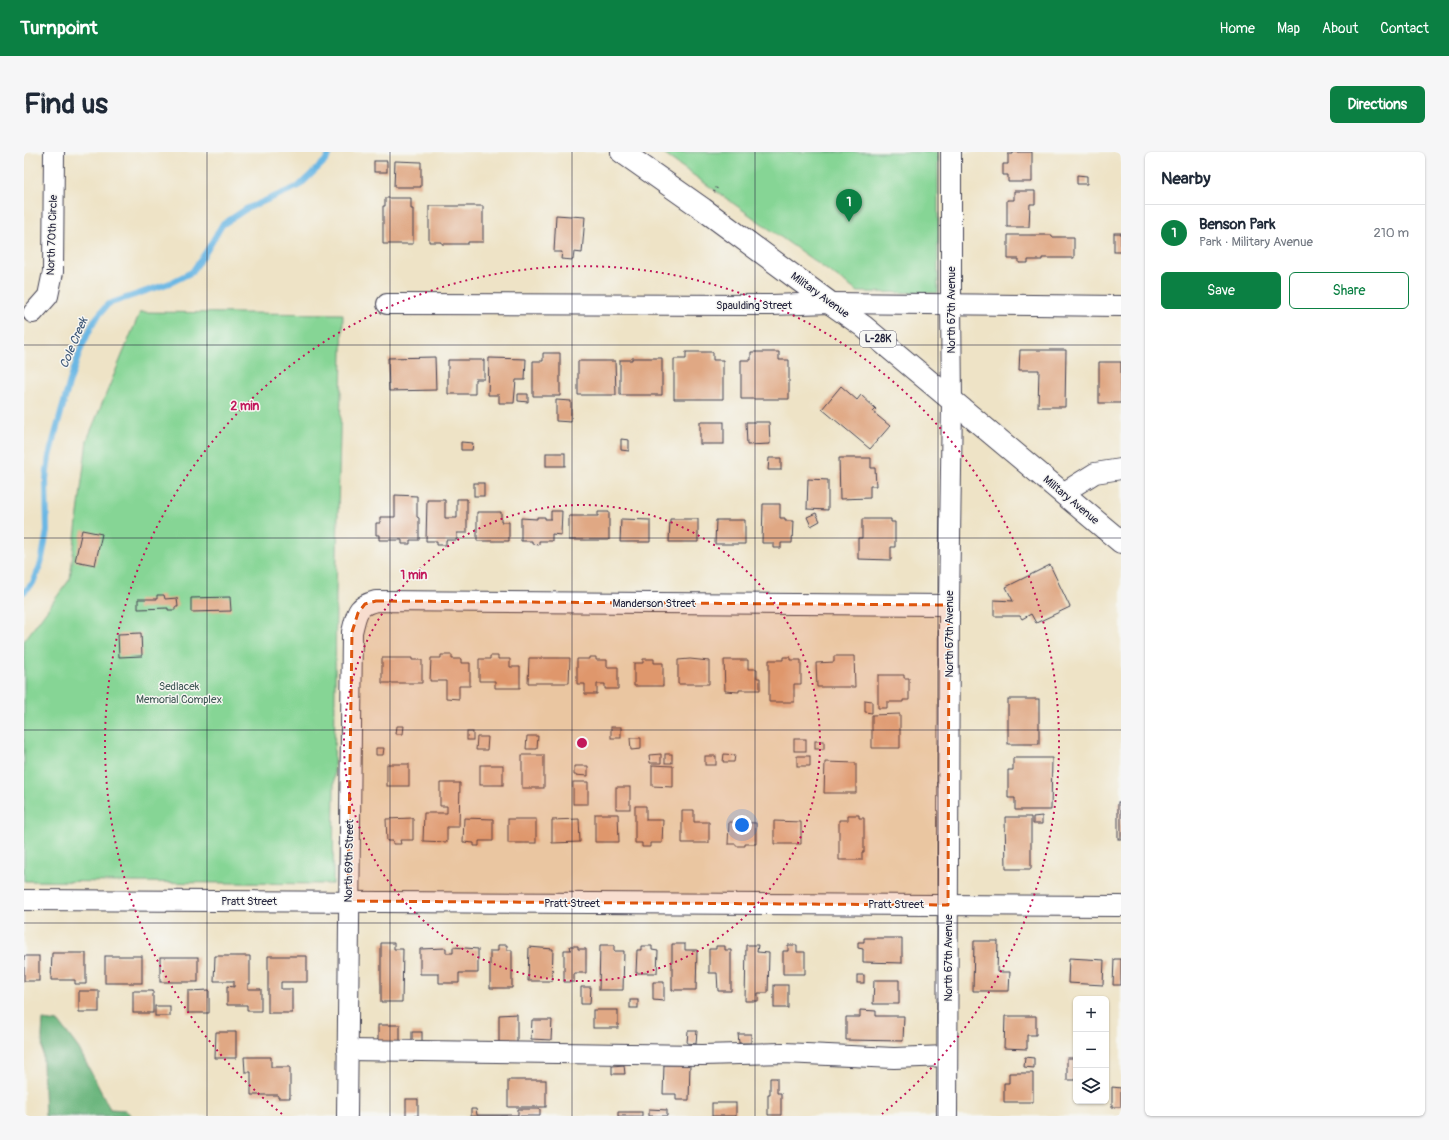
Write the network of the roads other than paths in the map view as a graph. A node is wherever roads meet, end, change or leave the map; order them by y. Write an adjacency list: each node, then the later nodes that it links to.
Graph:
1 (54, 152): 8 (street, North 70th Circle)
2 (622, 152): 4 (main road, Military Avenue / L-28K)
3 (952, 152): 6 (street, North 67th Avenue)
4 (830, 303): 5 (street, Spaulding Street); 6 (street, Spaulding Street); 9 (main road, Military Avenue / L-28K)
5 (387, 304)
6 (951, 305): 7 (street, Spaulding Street); 9 (street, North 67th Avenue)
7 (1121, 306)
8 (33, 313)
9 (952, 402): 11 (main road, Military Avenue / L-28K); 13 (street, North 67th Avenue)
10 (1121, 469): 11 (street)
11 (1063, 493): 12 (main road, Military Avenue / L-28K)
12 (1121, 542)
13 (949, 605): 14 (street, Manderson Street); 17 (street, North 67th Avenue)
14 (361, 608): 16 (street, North 69th Street)
15 (24, 900): 16 (street, Pratt Street)
16 (348, 901): 17 (street, Pratt Street); 19 (street, North 69th Street)
17 (948, 905): 18 (street, Pratt Street); 20 (street, North 67th Avenue)
18 (1121, 906)
19 (347, 1050): 20 (street); 21 (street, North 69th Street)
20 (947, 1056): 22 (street, North 67th Avenue)
21 (347, 1116)
22 (947, 1116)

